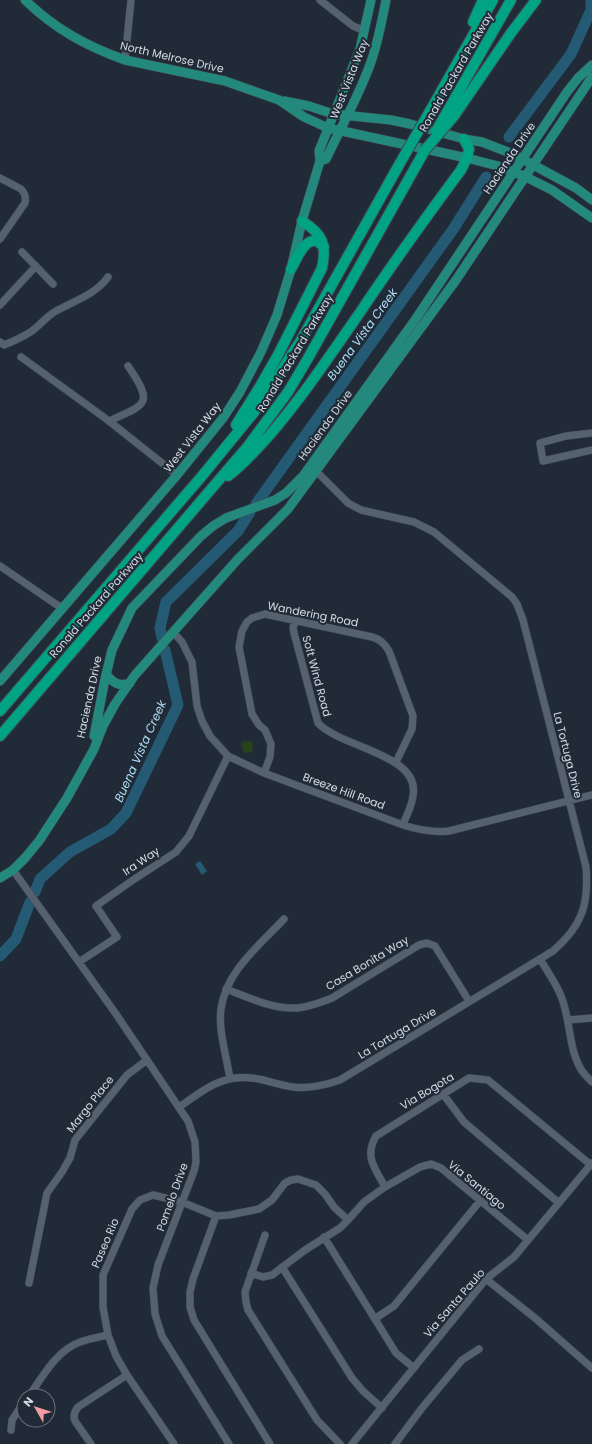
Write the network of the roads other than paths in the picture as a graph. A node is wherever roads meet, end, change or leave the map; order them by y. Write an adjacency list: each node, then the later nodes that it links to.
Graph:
1 (25, 0): 11 (main road, North Melrose Drive)
2 (131, 0): 11 (street)
3 (320, 0): 10 (street)
4 (371, 0): 10 (main road, West Vista Way)
5 (386, 0): 18 (main road, West Vista Way)
6 (483, 0): 14 (highway)
7 (493, 0): 14 (highway, Ronald Packard Parkway)
8 (511, 0): 17 (highway, Ronald Packard Parkway)
9 (536, 0): 17 (highway)
10 (365, 31): 16 (main road, West Vista Way)
11 (125, 60): 15 (main road, North Melrose Drive)
12 (592, 65): 23 (main road, Hacienda Drive)
13 (592, 77): 25 (main road, Hacienda Drive)
14 (448, 79): 46 (highway, Ronald Packard Parkway, bridge)
15 (279, 100): 16 (main road, North Melrose Drive); 19 (main road, North Melrose Drive)
16 (333, 114): 18 (main road, North Melrose Drive); 19 (main road, West Vista Way)
17 (450, 114): 49 (highway, Ronald Packard Parkway, bridge)
18 (348, 116): 20 (main road, West Vista Way); 21 (main road, North Melrose Drive)
19 (328, 128): 20 (main road, North Melrose Drive); 24 (main road, West Vista Way)
20 (340, 130): 22 (main road, North Melrose Drive); 24 (main road, West Vista Way)
21 (464, 139): 22 (highway); 23 (main road, North Melrose Drive)
22 (467, 158): 26 (main road, North Melrose Drive); 49 (highway)
23 (523, 159): 25 (main road, North Melrose Drive); 26 (main road, Hacienda Drive)
24 (320, 161): 31 (main road, West Vista Way)
25 (533, 164): 27 (main road, Hacienda Drive); 29 (main road, North Melrose Drive)
26 (514, 172): 27 (main road, North Melrose Drive); 47 (main road, Hacienda Drive)
27 (526, 177): 30 (main road, North Melrose Drive); 47 (main road, Hacienda Drive)
28 (0, 178): 32 (street)
29 (592, 200)
30 (592, 218)
31 (302, 221): 33 (highway); 36 (main road, West Vista Way)
32 (0, 239)
33 (324, 247): 36 (highway); 46 (highway)
34 (22, 252): 35 (street)
35 (36, 266): 38 (street); 39 (street)
36 (292, 269): 48 (main road, West Vista Way)
37 (108, 277): 40 (street)
38 (53, 284)
39 (0, 305)
40 (2, 343)
41 (21, 357): 43 (street)
42 (128, 366): 43 (street)
43 (109, 421): 48 (street)
44 (592, 433): 45 (street)
45 (592, 450)
46 (212, 464): 57 (highway, Ronald Packard Parkway)
47 (313, 469): 53 (main road, Hacienda Drive); 54 (main road, Hacienda Drive); 64 (street, La Tortuga Drive)
48 (177, 475): 51 (main road, West Vista Way)
49 (208, 493): 58 (highway, Ronald Packard Parkway)
50 (0, 566): 51 (street)
51 (64, 608): 55 (main road, West Vista Way)
52 (296, 620): 60 (street, Soft Wind Road); 60 (street, Wandering Road); 62 (street, Wandering Road)
53 (173, 632): 56 (main road, Hacienda Drive); 59 (street, Breeze Hill Road)
54 (106, 674): 56 (main road); 61 (main road, Hacienda Drive)
55 (0, 681)
56 (130, 683): 61 (main road, Hacienda Drive)
57 (0, 711)
58 (0, 736)
59 (228, 756): 62 (street, Breeze Hill Road); 71 (street, Ira Way)
60 (396, 762): 65 (street, Soft Wind Road)
61 (81, 772): 66 (main road, Hacienda Drive)
62 (264, 773): 65 (street, Breeze Hill Road)
63 (592, 795): 64 (street, Breeze Hill Road)
64 (569, 800): 65 (street, Breeze Hill Road); 67 (street, La Tortuga Drive)
65 (403, 825)
66 (13, 870): 68 (main road, Hacienda Drive); 71 (street, Pomelo Drive)
67 (589, 871): 70 (street, La Tortuga Drive)
68 (0, 878)
69 (284, 919): 72 (street)
70 (540, 959): 73 (street, La Tortuga Drive); 75 (street)
71 (79, 962): 76 (street, Pomelo Drive)
72 (226, 989): 73 (street, Casa Bonita Way); 77 (street)
73 (470, 1001): 77 (street, La Tortuga Drive)
74 (592, 1018): 75 (street)
75 (568, 1020): 78 (street)
76 (147, 1060): 80 (street, Pomelo Drive); 94 (street, Margo Place)
77 (230, 1080): 80 (street, La Tortuga Drive)
78 (592, 1082)
79 (443, 1094): 81 (street, Via Bogota); 82 (street, Via Bogota); 85 (street)
80 (179, 1107): 84 (street, Pomelo Drive)
81 (591, 1164): 85 (street, Via Santa Paulo)
82 (385, 1187): 83 (street, Via Santiago); 87 (street, Via Santiago)
83 (480, 1201): 90 (street, Via Santiago); 95 (street)
84 (182, 1202): 86 (street); 96 (street, Paseo Rio); 107 (street, Pomelo Drive)
85 (559, 1203): 90 (street, Via Santa Paulo)
86 (216, 1216): 87 (street); 108 (street)
87 (348, 1220): 89 (street, Via Santiago)
88 (265, 1235): 92 (street)
89 (324, 1238): 91 (street, Via Santiago); 95 (street)
90 (528, 1240): 93 (street, Via Santa Paulo)
91 (282, 1267): 92 (street, Via Santiago); 102 (street)
92 (251, 1273): 109 (street)
93 (487, 1280): 98 (street, Via Santa Paulo); 99 (street)
94 (29, 1283)
95 (376, 1318): 98 (street)
96 (108, 1335): 100 (street, Paseo Rio); 101 (street)
97 (479, 1350): 111 (street)
98 (414, 1368): 102 (street, Via Santa Paulo)
99 (592, 1368)
100 (127, 1376): 105 (street); 106 (street, Paseo Rio)
101 (34, 1388)
102 (382, 1408): 110 (street, Via Santa Paulo)
103 (16, 1414): 104 (street)
104 (11, 1430)
105 (91, 1444)
106 (174, 1444)
107 (229, 1444)
108 (270, 1444)
109 (340, 1444)
110 (352, 1444)
111 (395, 1444)

